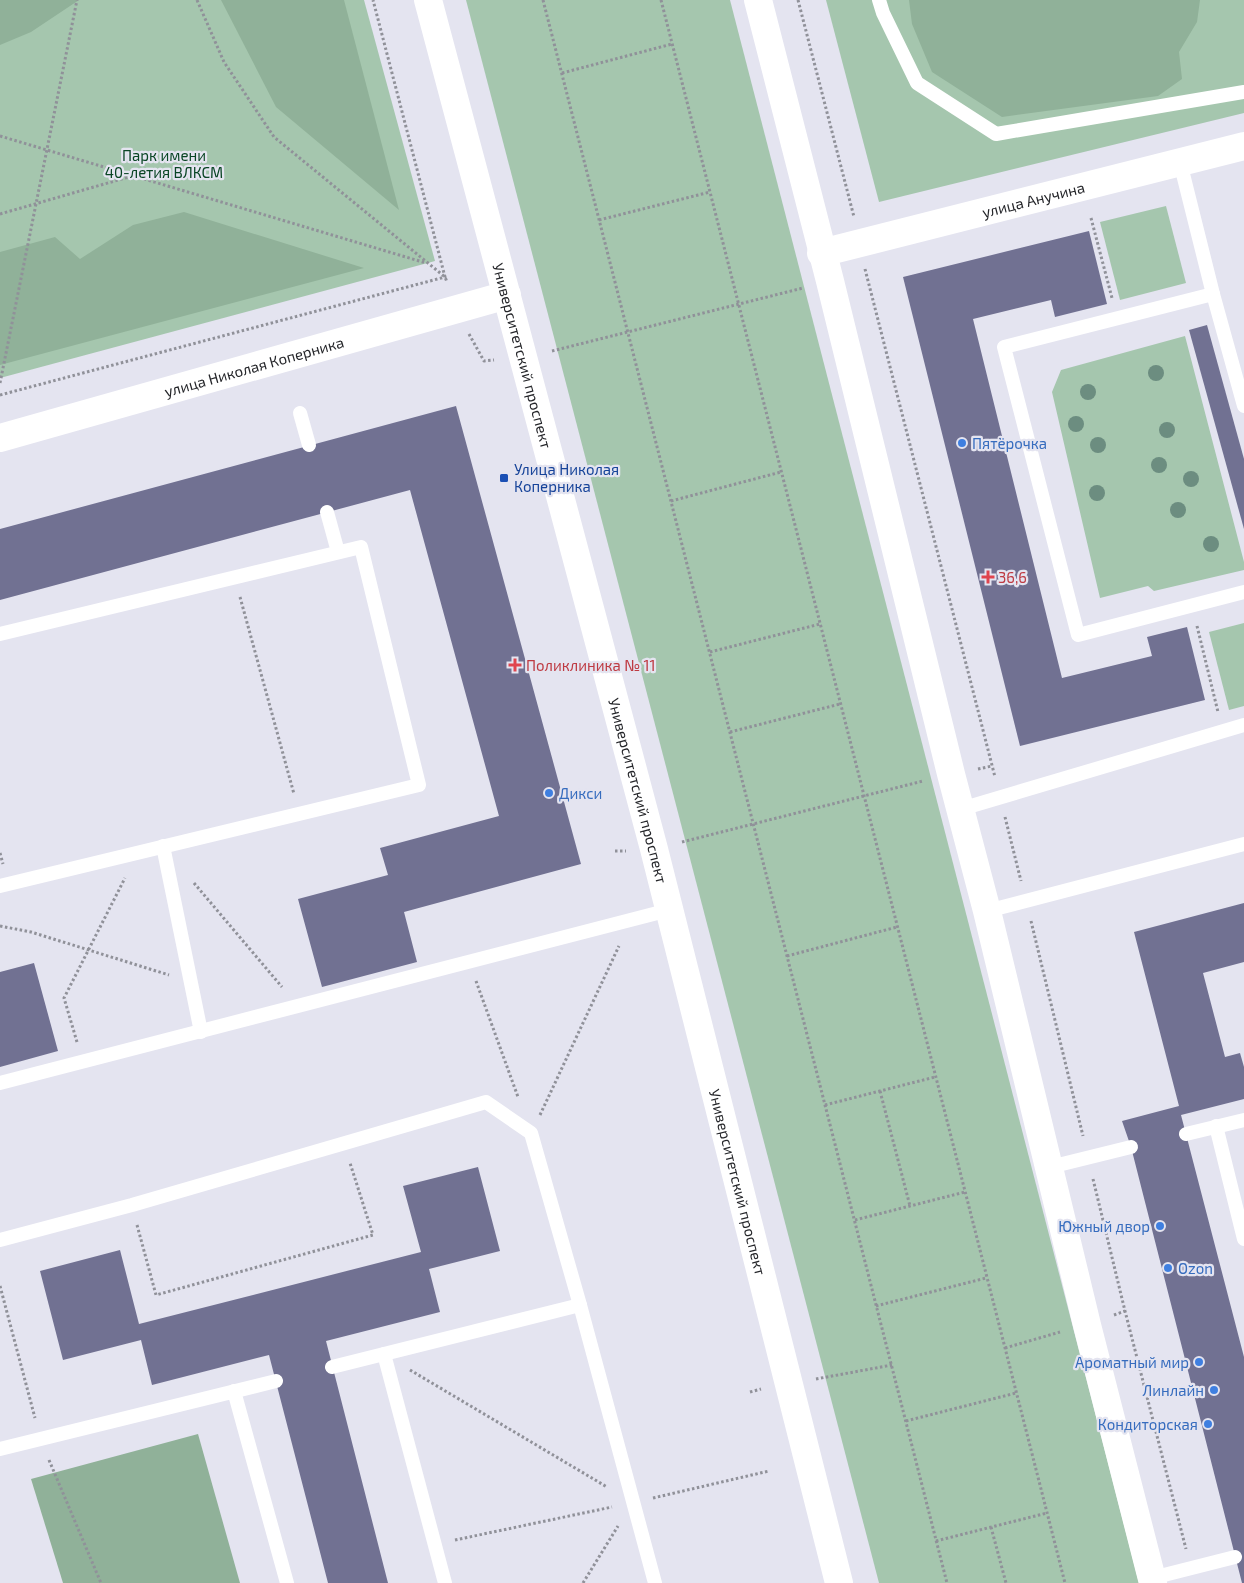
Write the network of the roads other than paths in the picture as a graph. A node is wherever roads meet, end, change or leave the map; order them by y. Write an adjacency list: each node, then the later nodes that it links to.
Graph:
1 (428, 0): 9 (main road, Университетский проспект)
2 (758, 0): 7 (main road)
3 (879, 0): 4 (lane)
4 (1244, 92)
5 (1244, 146): 6 (main road, улица Анучина)
6 (1180, 162): 7 (main road, улица Анучина); 8 (lane)
7 (822, 253): 19 (main road)
8 (1213, 294): 10 (lane); 16 (lane)
9 (507, 295): 12 (main road, улица Николая Коперника); 23 (main road, Университетский проспект)
10 (1244, 406)
11 (300, 413): 13 (lane)
12 (0, 438)
13 (309, 445)
14 (327, 512): 15 (lane)
15 (338, 552): 17 (lane); 21 (lane)
16 (1244, 592)
17 (0, 634)
18 (1244, 725): 19 (lane)
19 (961, 809): 24 (main road)
20 (1244, 844): 24 (lane)
21 (163, 846): 22 (lane); 25 (lane)
22 (0, 886)
23 (669, 910): 25 (lane); 45 (main road, Университетский проспект)
24 (987, 911): 31 (main road)
25 (201, 1032): 26 (lane)
26 (0, 1083)
27 (1244, 1120): 28 (lane)
28 (1216, 1126): 29 (lane); 32 (lane)
29 (1186, 1134)
30 (1130, 1147): 31 (lane)
31 (1050, 1167): 41 (main road)
32 (1244, 1239)
33 (0, 1240): 34 (lane)
34 (580, 1305): 35 (lane); 44 (lane)
35 (384, 1354): 36 (lane); 43 (lane)
36 (332, 1367)
37 (276, 1381): 38 (lane)
38 (234, 1391): 39 (lane); 42 (lane)
39 (0, 1449)
40 (1235, 1557): 41 (lane)
41 (1153, 1580)
42 (287, 1583)
43 (445, 1583)
44 (655, 1583)
45 (839, 1583)

